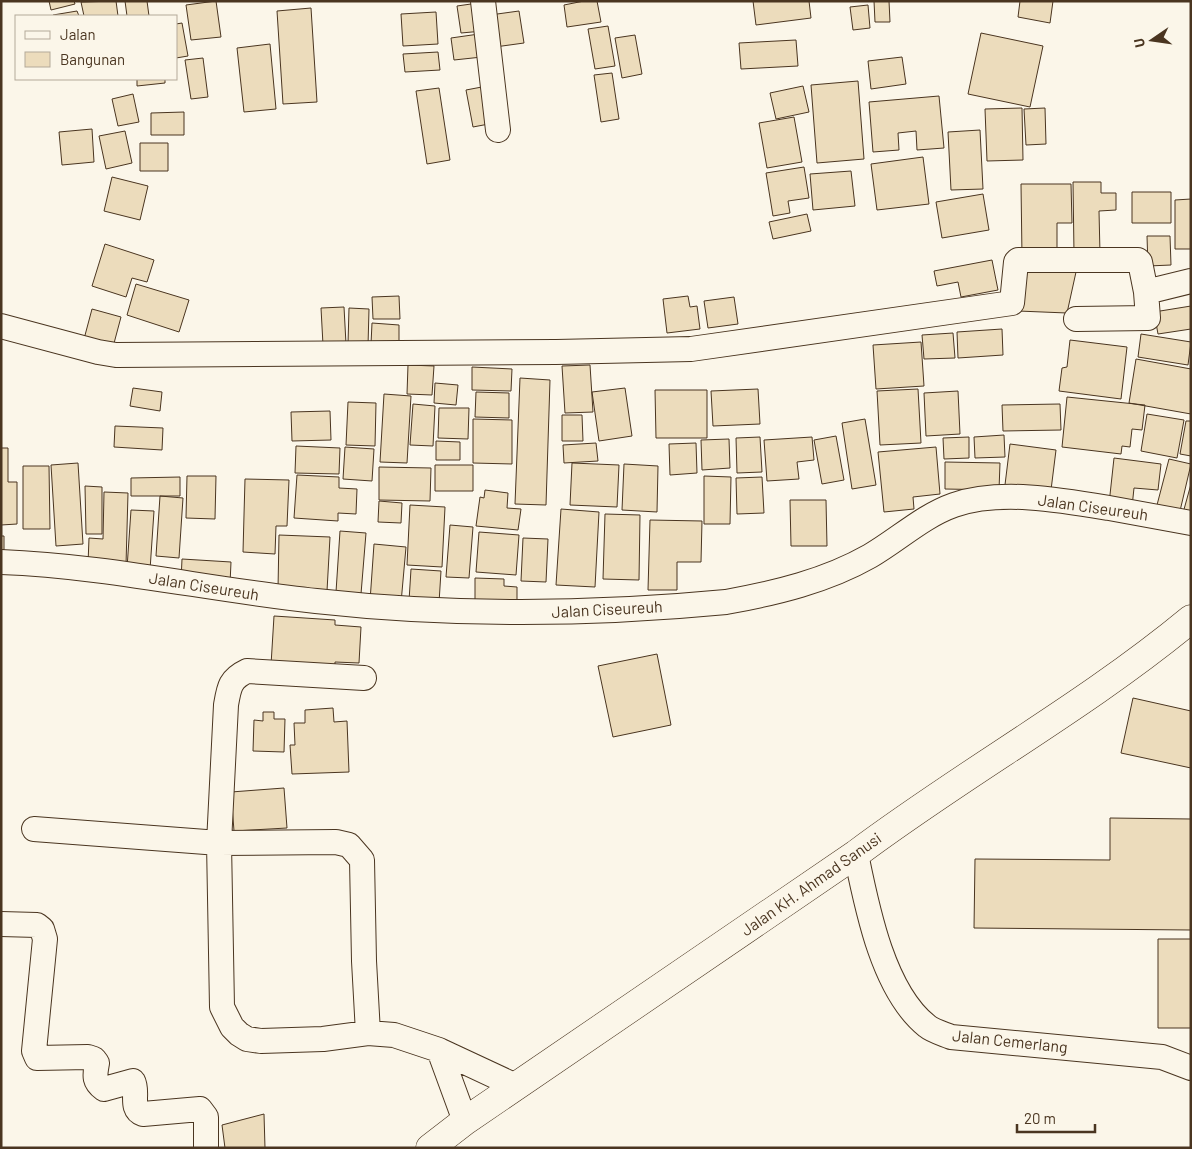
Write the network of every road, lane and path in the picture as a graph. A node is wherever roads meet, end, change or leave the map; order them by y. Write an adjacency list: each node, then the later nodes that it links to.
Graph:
1 (483, 1): 2 (street)
2 (498, 130)
3 (1191, 281): 4 (street)
4 (1146, 292): 5 (street); 6 (street)
5 (1076, 319)
6 (1, 326)
7 (1191, 524): 8 (street, Jalan Ciseureuh)
8 (1, 562)
9 (1190, 620): 13 (highway, Jalan KH. Ahmad Sanusi)
10 (364, 678): 12 (street)
11 (34, 829): 12 (street)
12 (219, 843): 15 (street); 15 (street)
13 (856, 854): 17 (street, Jalan Cemerlang); 18 (highway, Jalan KH. Ahmad Sanusi)
14 (1, 924): 20 (street)
15 (368, 1033): 16 (street)
16 (439, 1050): 18 (street); 19 (street)
17 (1191, 1068)
18 (516, 1086): 19 (highway, Jalan KH. Ahmad Sanusi)
19 (465, 1121): 21 (highway, Jalan KH. Ahmad Sanusi)
20 (206, 1148)
21 (430, 1148)

